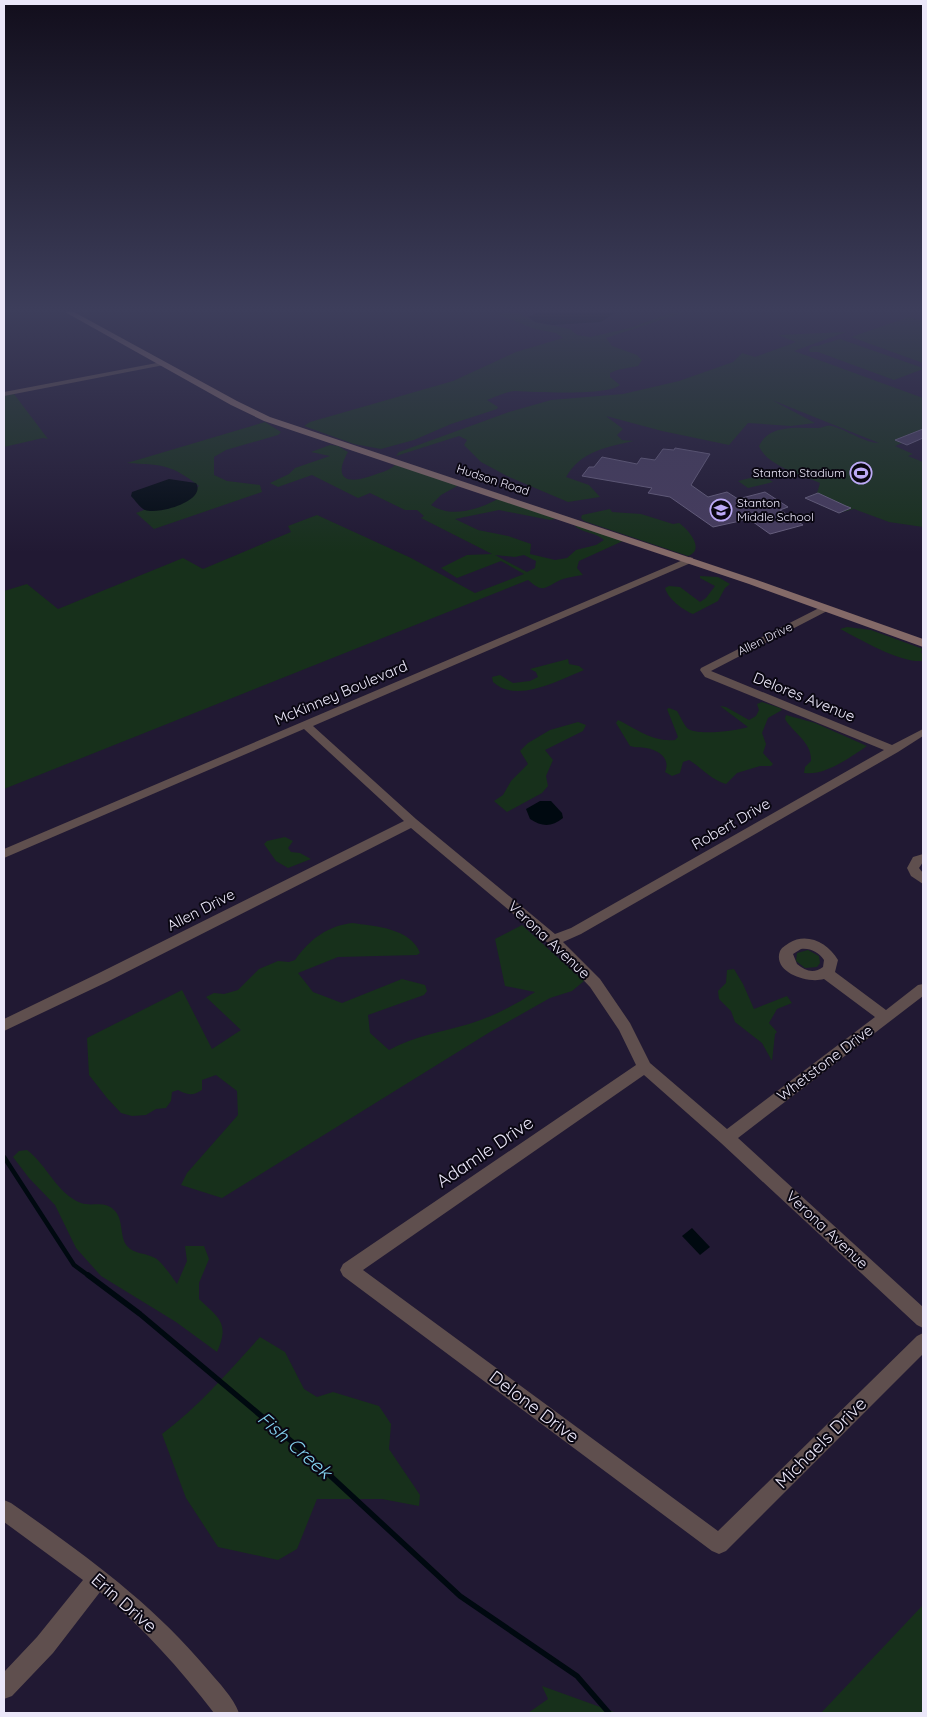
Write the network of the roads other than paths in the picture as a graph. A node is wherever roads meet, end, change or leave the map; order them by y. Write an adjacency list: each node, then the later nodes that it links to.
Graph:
1 (215, 392): 2 (street, Hudson Road)
2 (690, 560): 3 (street, Hudson Road); 6 (street, McKinney Boulevard)
3 (826, 608): 4 (street, Hudson Road); 5 (street, Allen Drive)
4 (923, 644)
5 (705, 670): 8 (street, Delores Avenue)
6 (305, 724): 9 (street, Verona Avenue); 10 (street, McKinney Boulevard)
7 (923, 732): 8 (street, Robert Drive)
8 (894, 750): 13 (street, Robert Drive)
9 (412, 822): 13 (street, Verona Avenue); 17 (street, Allen Drive)
10 (4, 854)
11 (923, 858): 12 (street)
12 (923, 880)
13 (553, 940): 18 (street, Verona Avenue)
14 (826, 973): 16 (street)
15 (923, 989): 16 (street, Whetstone Drive)
16 (885, 1017): 19 (street, Whetstone Drive)
17 (4, 1025)
18 (645, 1067): 19 (street, Verona Avenue); 20 (street, Adamle Drive)
19 (727, 1138): 21 (street, Verona Avenue)
20 (349, 1270): 24 (street, Delone Drive)
21 (923, 1319)
22 (923, 1342): 24 (street, Michaels Drive)
23 (4, 1510): 25 (street, Erin Drive)
24 (719, 1544)
25 (97, 1579): 26 (street); 27 (street, Erin Drive)
26 (4, 1688)
27 (228, 1713)

